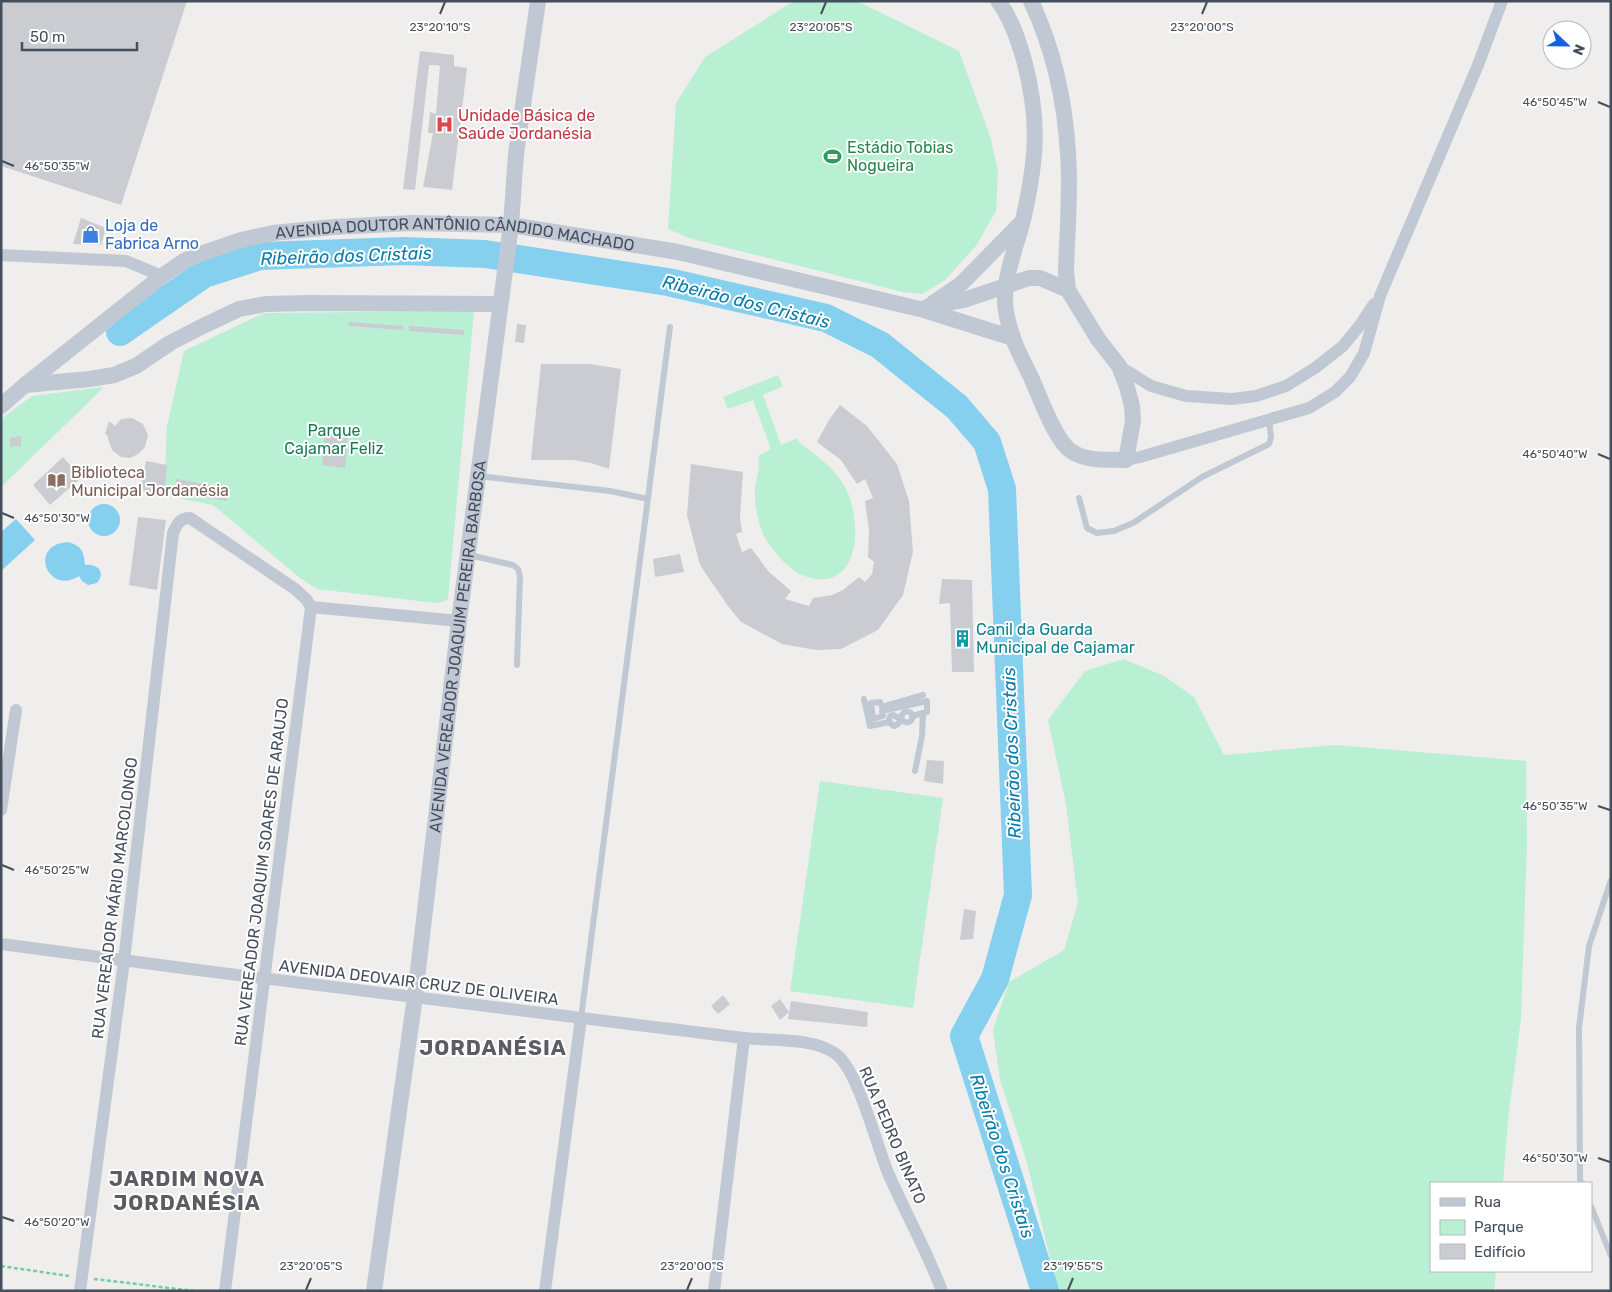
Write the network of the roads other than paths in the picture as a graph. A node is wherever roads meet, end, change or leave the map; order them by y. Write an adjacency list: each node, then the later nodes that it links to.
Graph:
1 (538, 1): 6 (street, AVENIDA VEREADOR JOAQUIM PEREIRA BARBOSA)
2 (998, 1): 5 (street)
3 (1031, 1): 10 (street)
4 (1502, 1): 11 (street)
5 (1022, 222): 9 (street); 13 (street)
6 (510, 230): 8 (street, AVENIDA DOUTOR ANTÔNIO CÂNDIDO MACHADO); 12 (street, AVENIDA VEREADOR JOAQUIM PEREIRA BARBOSA); 13 (street, AVENIDA DOUTOR ANTÔNIO CÂNDIDO MACHADO)
7 (1, 256): 8 (street)
8 (162, 276): 17 (street, AVENIDA DOUTOR ANTÔNIO CÂNDIDO MACHADO)
9 (1006, 287): 10 (street, AVENIDA DOUTOR ANTÔNIO CÂNDIDO MACHADO); 13 (street, AVENIDA DOUTOR ANTÔNIO CÂNDIDO MACHADO); 15 (street)
10 (1068, 290): 16 (street)
11 (1380, 296): 16 (street); 19 (street)
12 (500, 304): 17 (street); 21 (street, AVENIDA VEREADOR JOAQUIM PEREIRA BARBOSA)
13 (926, 308): 15 (street, AVENIDA DOUTOR ANTÔNIO CÂNDIDO MACHADO)
14 (670, 327): 23 (lane)
15 (1013, 338): 20 (street)
16 (1118, 366): 20 (street)
17 (25, 385): 18 (street, AVENIDA DOUTOR ANTÔNIO CÂNDIDO MACHADO)
18 (1, 406)
19 (1268, 420): 20 (street); 22 (lane)
20 (1126, 460)
21 (478, 476): 23 (lane); 24 (street, AVENIDA VEREADOR JOAQUIM PEREIRA BARBOSA)
22 (1078, 498)
23 (648, 499): 39 (lane)
24 (468, 555): 26 (street, AVENIDA VEREADOR JOAQUIM PEREIRA BARBOSA); 27 (lane)
25 (311, 607): 26 (street); 36 (street, RUA VEREADOR MÁRIO MARCOLONGO); 37 (street, RUA VEREADOR JOAQUIM SOARES DE ARAUJO)
26 (459, 621): 38 (street, AVENIDA VEREADOR JOAQUIM PEREIRA BARBOSA)
27 (518, 665)
28 (923, 695): 31 (lane)
29 (864, 699): 31 (lane)
30 (16, 710): 33 (street)
31 (923, 713): 32 (lane)
32 (915, 770)
33 (1, 810)
34 (1611, 880): 41 (lane)
35 (1, 944): 36 (street, AVENIDA DEOVAIR CRUZ DE OLIVEIRA)
36 (124, 961): 37 (street, AVENIDA DEOVAIR CRUZ DE OLIVEIRA); 44 (street, RUA VEREADOR MÁRIO MARCOLONGO)
37 (264, 979): 38 (street, AVENIDA DEOVAIR CRUZ DE OLIVEIRA); 45 (street, RUA VEREADOR JOAQUIM SOARES DE ARAUJO)
38 (415, 996): 39 (street, AVENIDA DEOVAIR CRUZ DE OLIVEIRA); 46 (street, AVENIDA VEREADOR JOAQUIM PEREIRA BARBOSA)
39 (581, 1018): 40 (street, AVENIDA DEOVAIR CRUZ DE OLIVEIRA); 47 (street)
40 (744, 1038): 48 (street); 49 (street, RUA PEDRO BINATO)
41 (1581, 1182)
42 (1592, 1208): 43 (lane)
43 (1611, 1256)
44 (80, 1291)
45 (225, 1291)
46 (374, 1291)
47 (545, 1291)
48 (714, 1291)
49 (942, 1291)

